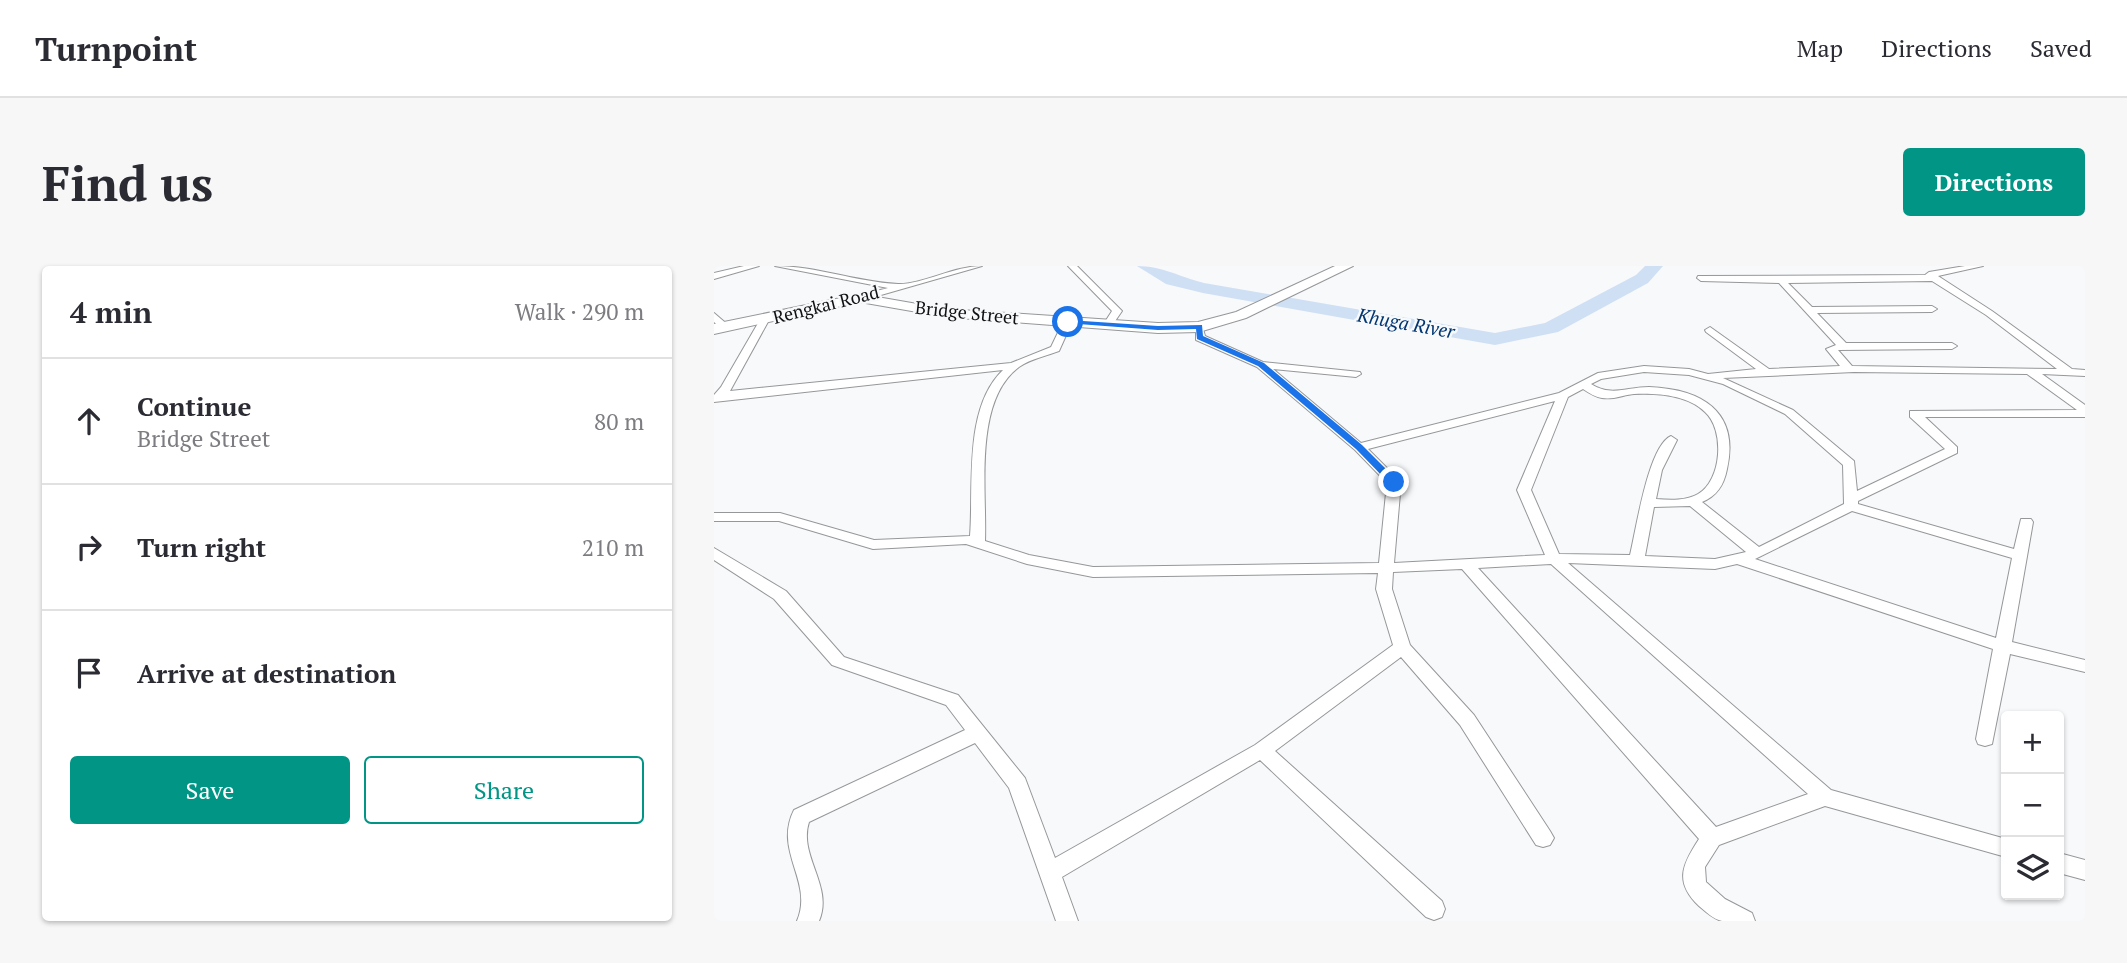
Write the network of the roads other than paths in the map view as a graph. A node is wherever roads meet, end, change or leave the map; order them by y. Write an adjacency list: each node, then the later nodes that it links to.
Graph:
1 (755, 266): 8 (street)
2 (779, 266): 12 (street)
3 (978, 266): 7 (street, Rengkai Road)
4 (1072, 266): 19 (street)
5 (1346, 266): 20 (main road, Bridge Street)
6 (1979, 266): 10 (street)
7 (963, 268): 12 (street, Rengkai Road)
8 (714, 276)
9 (1700, 278): 11 (street)
10 (1935, 278): 11 (street); 30 (street)
11 (1781, 281): 15 (street)
12 (900, 287): 13 (street, Rengkai Road)
13 (860, 298): 17 (main road, Rengkai Road); 18 (main road, Bridge Street)
14 (1932, 309): 15 (street)
15 (1809, 310): 23 (street)
16 (714, 316): 21 (street)
17 (764, 320): 21 (main road, Rengkai Road); 36 (street)
18 (1068, 322): 19 (main road, Bridge Street); 26 (street)
19 (1108, 325): 20 (main road, Bridge Street)
20 (1199, 327): 25 (street)
21 (720, 328)
22 (1710, 330): 29 (street)
23 (1843, 346): 24 (street); 28 (street)
24 (1952, 346)
25 (1261, 365): 32 (street); 39 (street)
26 (1014, 366): 36 (street); 45 (street)
27 (2029, 370): 28 (street); 30 (street); 37 (street)
28 (1850, 371): 29 (street)
29 (1766, 372): 33 (street)
30 (2069, 372): 31 (street)
31 (2085, 373)
32 (1356, 374)
33 (1703, 376): 34 (street); 41 (street)
34 (1583, 384): 35 (street); 40 (street)
35 (1563, 395): 39 (street); 49 (street)
36 (716, 398)
37 (2085, 411): 41 (street)
38 (1671, 440): 42 (street)
39 (1359, 447): 53 (street)
40 (1692, 501): 42 (street); 47 (street)
41 (1851, 502): 47 (street); 48 (street)
42 (1648, 503): 51 (street)
43 (714, 517): 45 (street)
44 (2026, 522): 48 (street)
45 (977, 544): 53 (street)
46 (714, 553): 57 (street)
47 (1758, 555): 50 (street)
48 (2020, 555): 54 (street)
49 (1554, 559): 51 (street); 52 (street); 60 (street)
50 (1738, 559): 51 (street); 54 (street)
51 (1637, 560)
52 (1466, 564): 53 (street); 62 (street)
53 (1384, 568): 55 (street)
54 (2002, 646): 56 (street); 58 (street)
55 (1402, 647): 59 (street); 61 (street)
56 (2085, 666)
57 (977, 733): 66 (street); 68 (street)
58 (1985, 739)
59 (1262, 750): 66 (street); 67 (street)
60 (1825, 797): 62 (street); 63 (street)
61 (1543, 838)
62 (1712, 838): 70 (street)
63 (2001, 847)
64 (2064, 864): 65 (street)
65 (2085, 870)
66 (1050, 873): 69 (street)
67 (1434, 909)
68 (808, 921)
69 (1067, 921)
70 (1744, 921)

